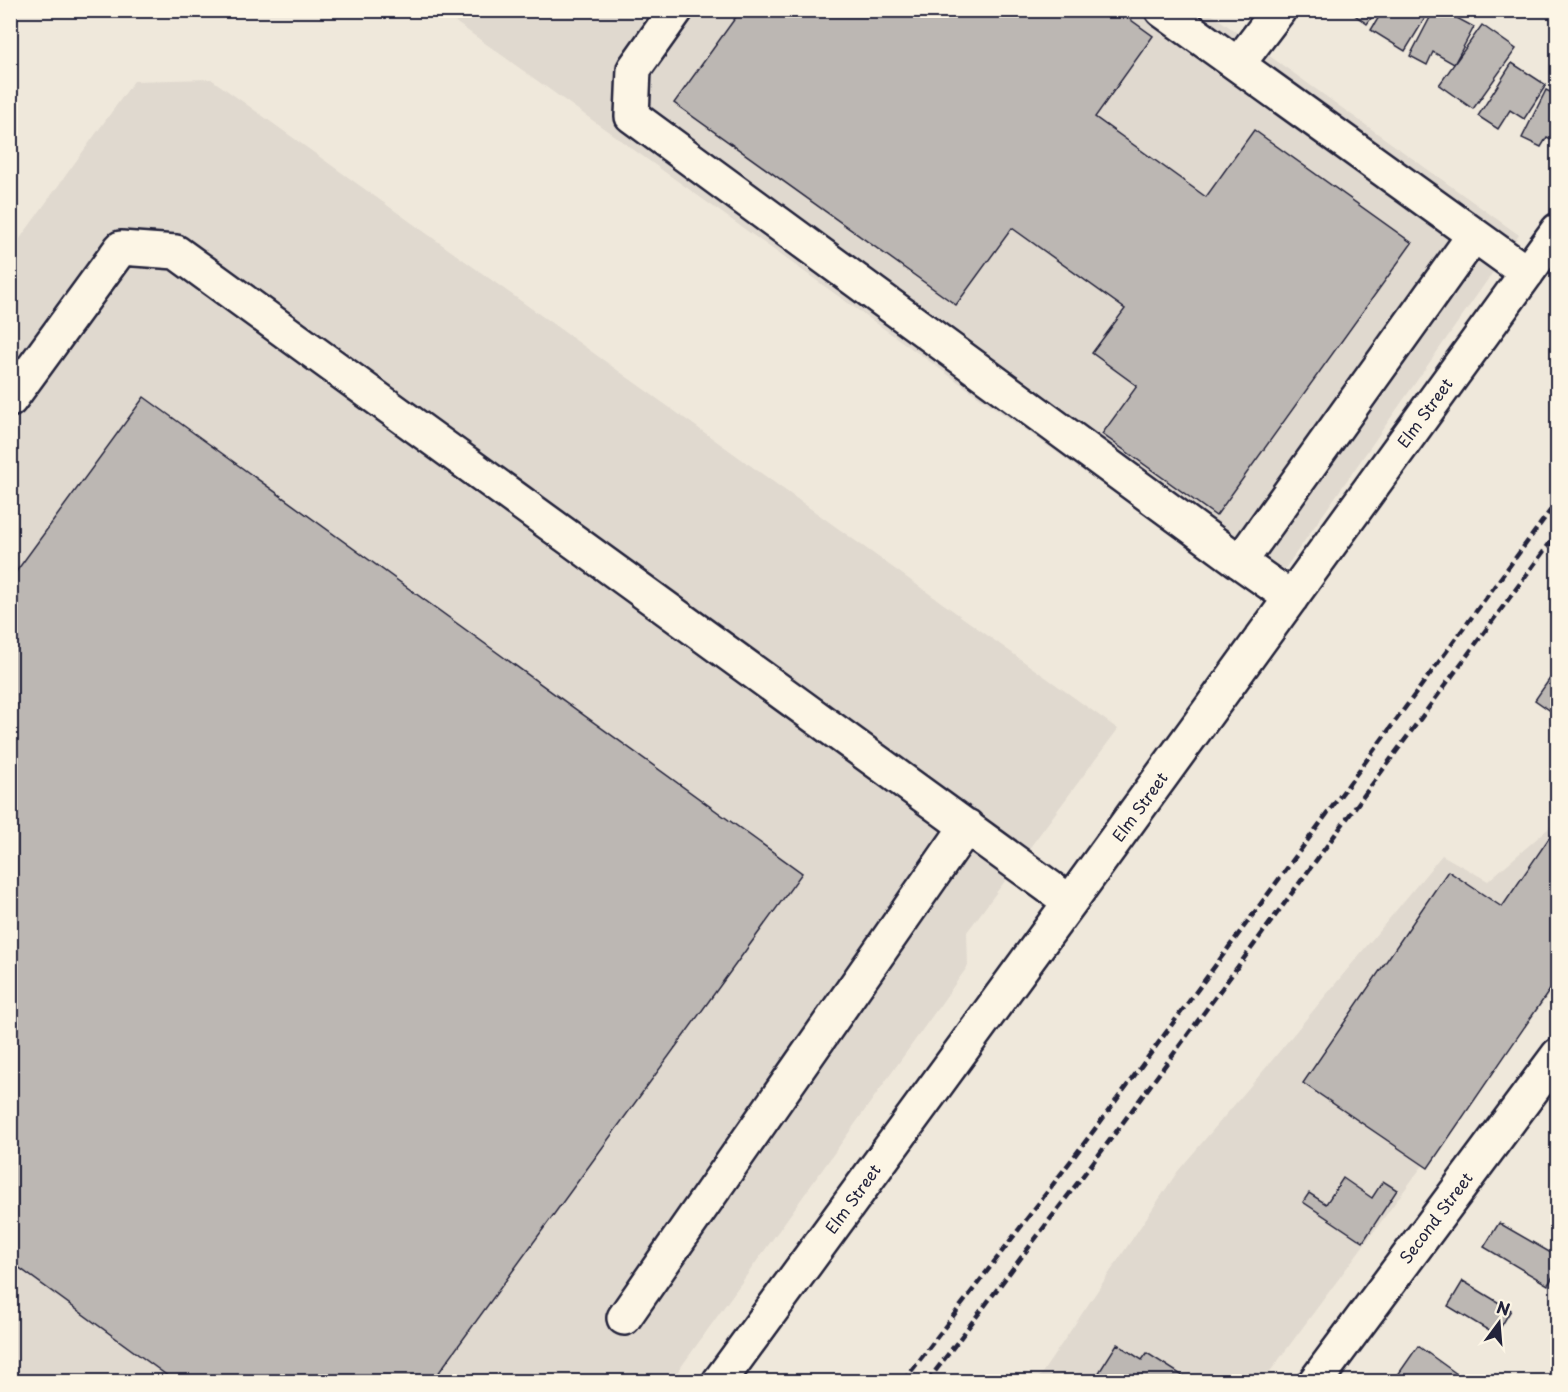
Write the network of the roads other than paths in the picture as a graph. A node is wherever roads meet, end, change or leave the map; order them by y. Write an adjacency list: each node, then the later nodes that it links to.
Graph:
1 (676, 10): 9 (street)
2 (1162, 10): 4 (street)
3 (1279, 10): 4 (street)
4 (1245, 55): 6 (street)
5 (1557, 230): 7 (street, Elm Street)
6 (1474, 235): 7 (street); 9 (street)
7 (1527, 273): 10 (street, Elm Street)
8 (10, 400): 11 (street)
9 (1240, 562): 10 (street)
10 (1291, 598): 12 (street, Elm Street)
11 (967, 826): 12 (street); 14 (street)
12 (1070, 902): 15 (street, Elm Street)
13 (1557, 1055): 16 (street, Second Street)
14 (624, 1318)
15 (719, 1382)
16 (1315, 1382)

